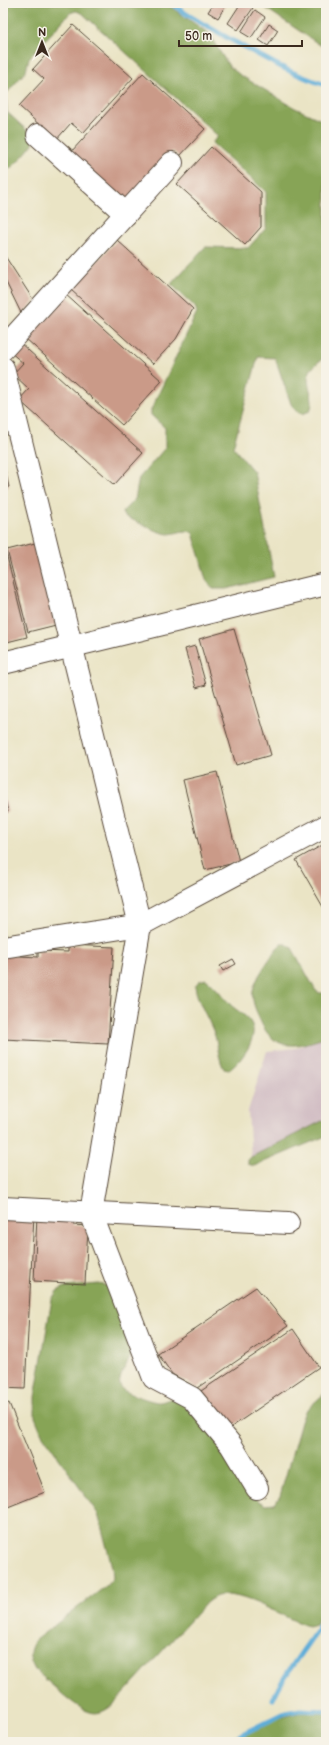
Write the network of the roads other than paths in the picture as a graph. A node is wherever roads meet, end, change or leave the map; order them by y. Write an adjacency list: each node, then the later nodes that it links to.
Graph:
1 (38, 135): 3 (street)
2 (172, 163): 3 (street)
3 (126, 214): 4 (street)
4 (3, 349)
5 (3, 368): 7 (street)
6 (326, 584): 7 (street)
7 (72, 646): 8 (street); 10 (street)
8 (3, 664)
9 (326, 826): 10 (street)
10 (140, 925): 11 (street); 13 (street)
11 (3, 947)
12 (3, 1208): 13 (street)
13 (91, 1213): 14 (street); 15 (street)
14 (288, 1223)
15 (257, 1488)

